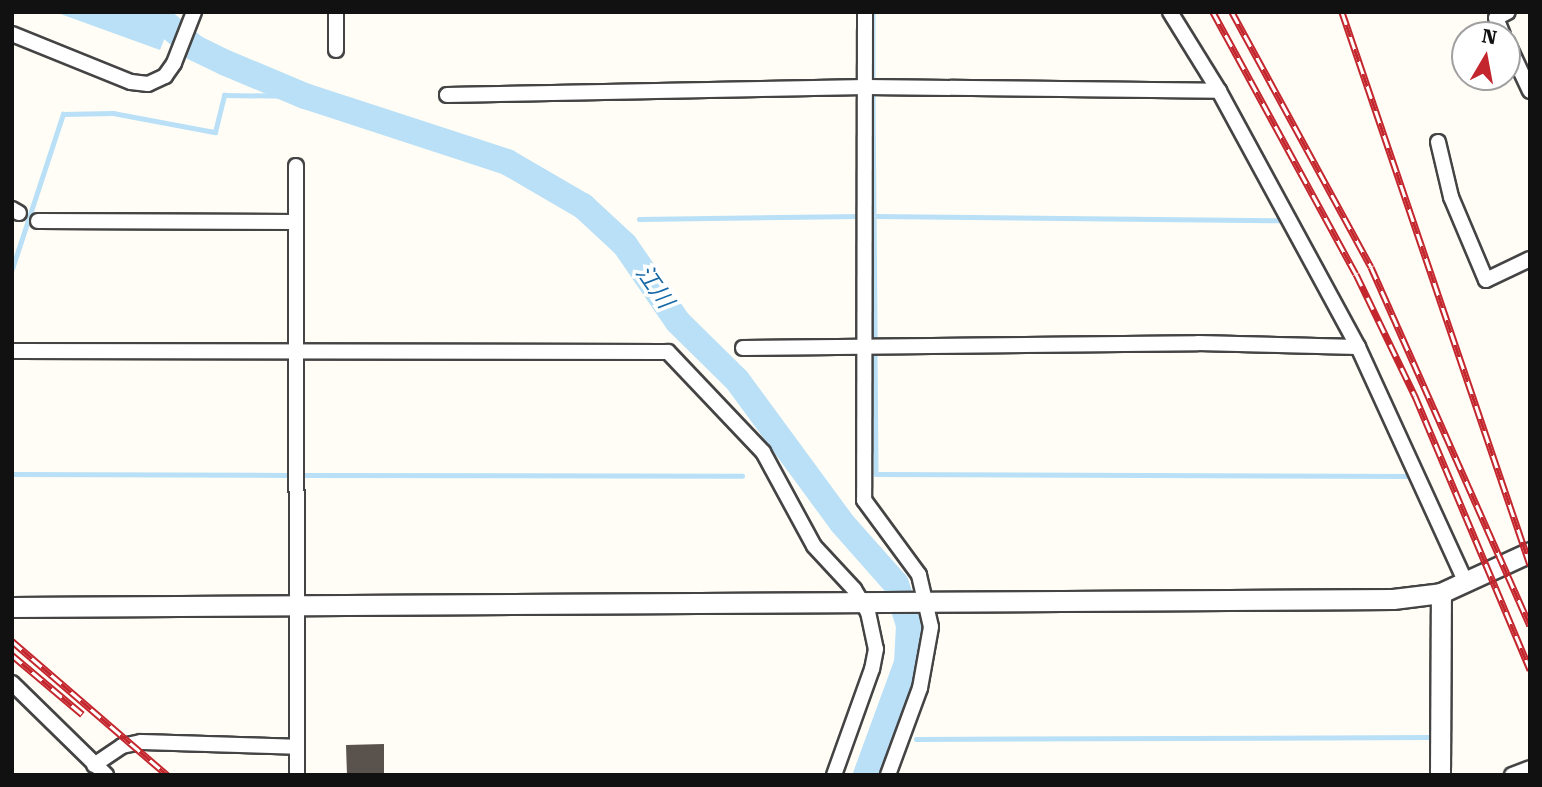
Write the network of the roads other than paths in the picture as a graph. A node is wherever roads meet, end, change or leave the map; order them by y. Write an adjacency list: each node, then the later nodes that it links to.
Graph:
1 (336, 12): 6 (street)
2 (865, 12): 8 (street)
3 (1170, 12): 9 (street)
4 (194, 16): 5 (street)
5 (12, 34)
6 (336, 50)
7 (1521, 72): 10 (street)
8 (866, 87): 9 (street); 11 (street); 17 (street)
9 (1219, 91): 18 (street)
10 (1530, 91)
11 (447, 94)
12 (1438, 142): 16 (street)
13 (296, 166): 15 (street)
14 (38, 221): 15 (street)
15 (296, 222): 21 (street)
16 (1530, 259)
17 (867, 345): 18 (street); 19 (street); 26 (street)
18 (1357, 347): 23 (street)
19 (743, 348)
20 (12, 351): 21 (street)
21 (296, 354): 25 (street); 27 (street)
22 (1530, 552): 23 (street)
23 (1466, 583): 24 (street)
24 (1441, 593): 26 (street); 38 (street)
25 (867, 602): 26 (street); 27 (street); 36 (street)
26 (926, 602): 37 (street)
27 (297, 606): 28 (street); 30 (street)
28 (12, 607)
29 (12, 684): 31 (street)
30 (297, 747): 31 (street); 35 (street)
31 (92, 763): 33 (street); 34 (street)
32 (1530, 768): 39 (street)
33 (81, 775)
34 (106, 775)
35 (297, 775)
36 (834, 775)
37 (888, 775)
38 (1440, 775)
39 (1512, 775)

